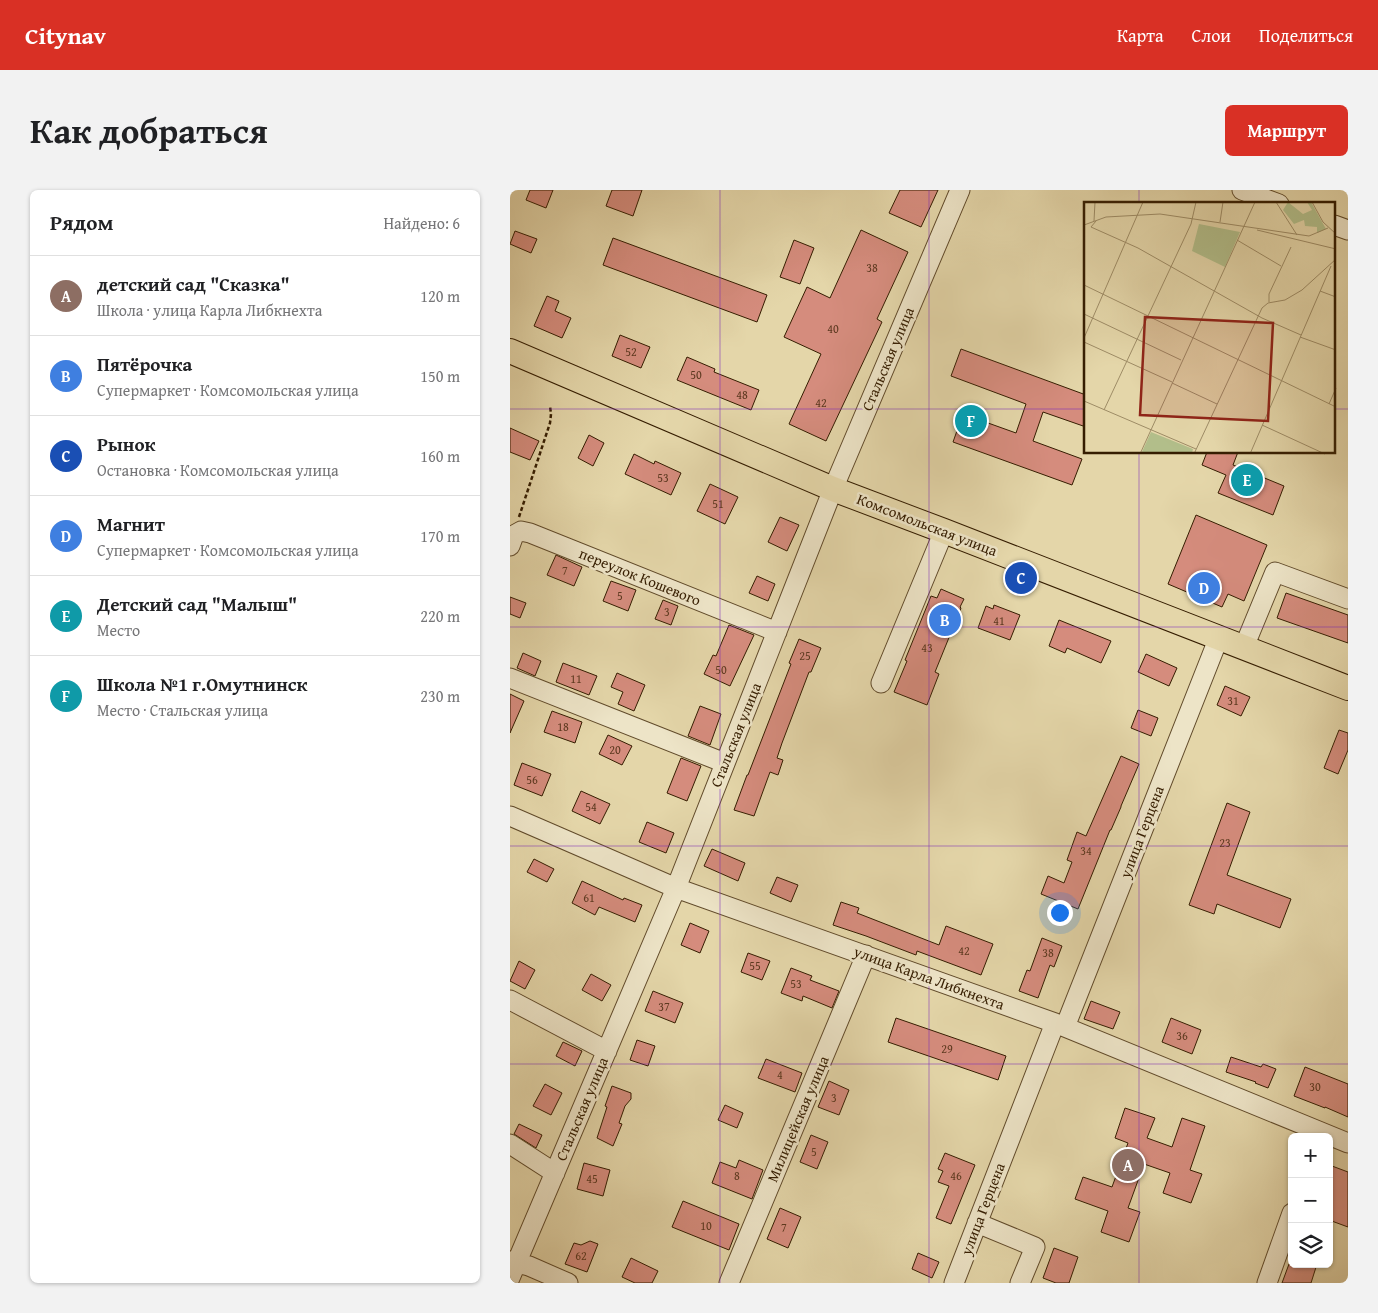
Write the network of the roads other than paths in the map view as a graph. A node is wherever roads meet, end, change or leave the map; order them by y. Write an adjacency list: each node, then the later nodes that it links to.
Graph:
1 (960, 190): 7 (street, Стальская улица)
2 (1242, 190): 3 (street)
3 (1274, 202)
4 (1336, 225): 5 (street)
5 (1348, 230)
6 (510, 351): 7 (main road, Комсомольская улица)
7 (833, 489): 8 (main road, Комсомольская улица); 11 (street, Стальская улица)
8 (944, 531): 12 (main road, Комсомольская улица); 15 (street)
9 (512, 540): 11 (street, переулок Кошевого)
10 (1348, 599): 13 (street)
11 (776, 632): 17 (street, Стальская улица)
12 (1219, 637): 13 (main road, Комсомольская улица); 22 (street, улица Герцена)
13 (1244, 647): 16 (main road, Комсомольская улица)
14 (510, 678): 17 (street)
15 (881, 683)
16 (1348, 688)
17 (725, 763): 19 (street, Стальская улица)
18 (510, 816): 19 (street, улица Карла Либкнехта)
19 (676, 888): 20 (street, улица Карла Либкнехта); 23 (street, Стальская улица)
20 (866, 955): 22 (street, улица Карла Либкнехта); 33 (street, Милицейская улица)
21 (510, 1000): 23 (street)
22 (1060, 1025): 24 (street, улица Карла Либкнехта); 29 (street, улица Герцена)
23 (607, 1051): 28 (street, Стальская улица)
24 (1317, 1133)
25 (1333, 1138): 26 (street, улица Карла Либкнехта)
26 (1348, 1143)
27 (510, 1144): 28 (street)
28 (555, 1173): 31 (street, Стальская улица)
29 (977, 1223): 34 (street, улица Герцена); 35 (street)
30 (1288, 1223): 36 (street)
31 (512, 1267): 32 (street)
32 (568, 1283)
33 (729, 1283)
34 (954, 1283)
35 (1020, 1283)
36 (1267, 1283)

